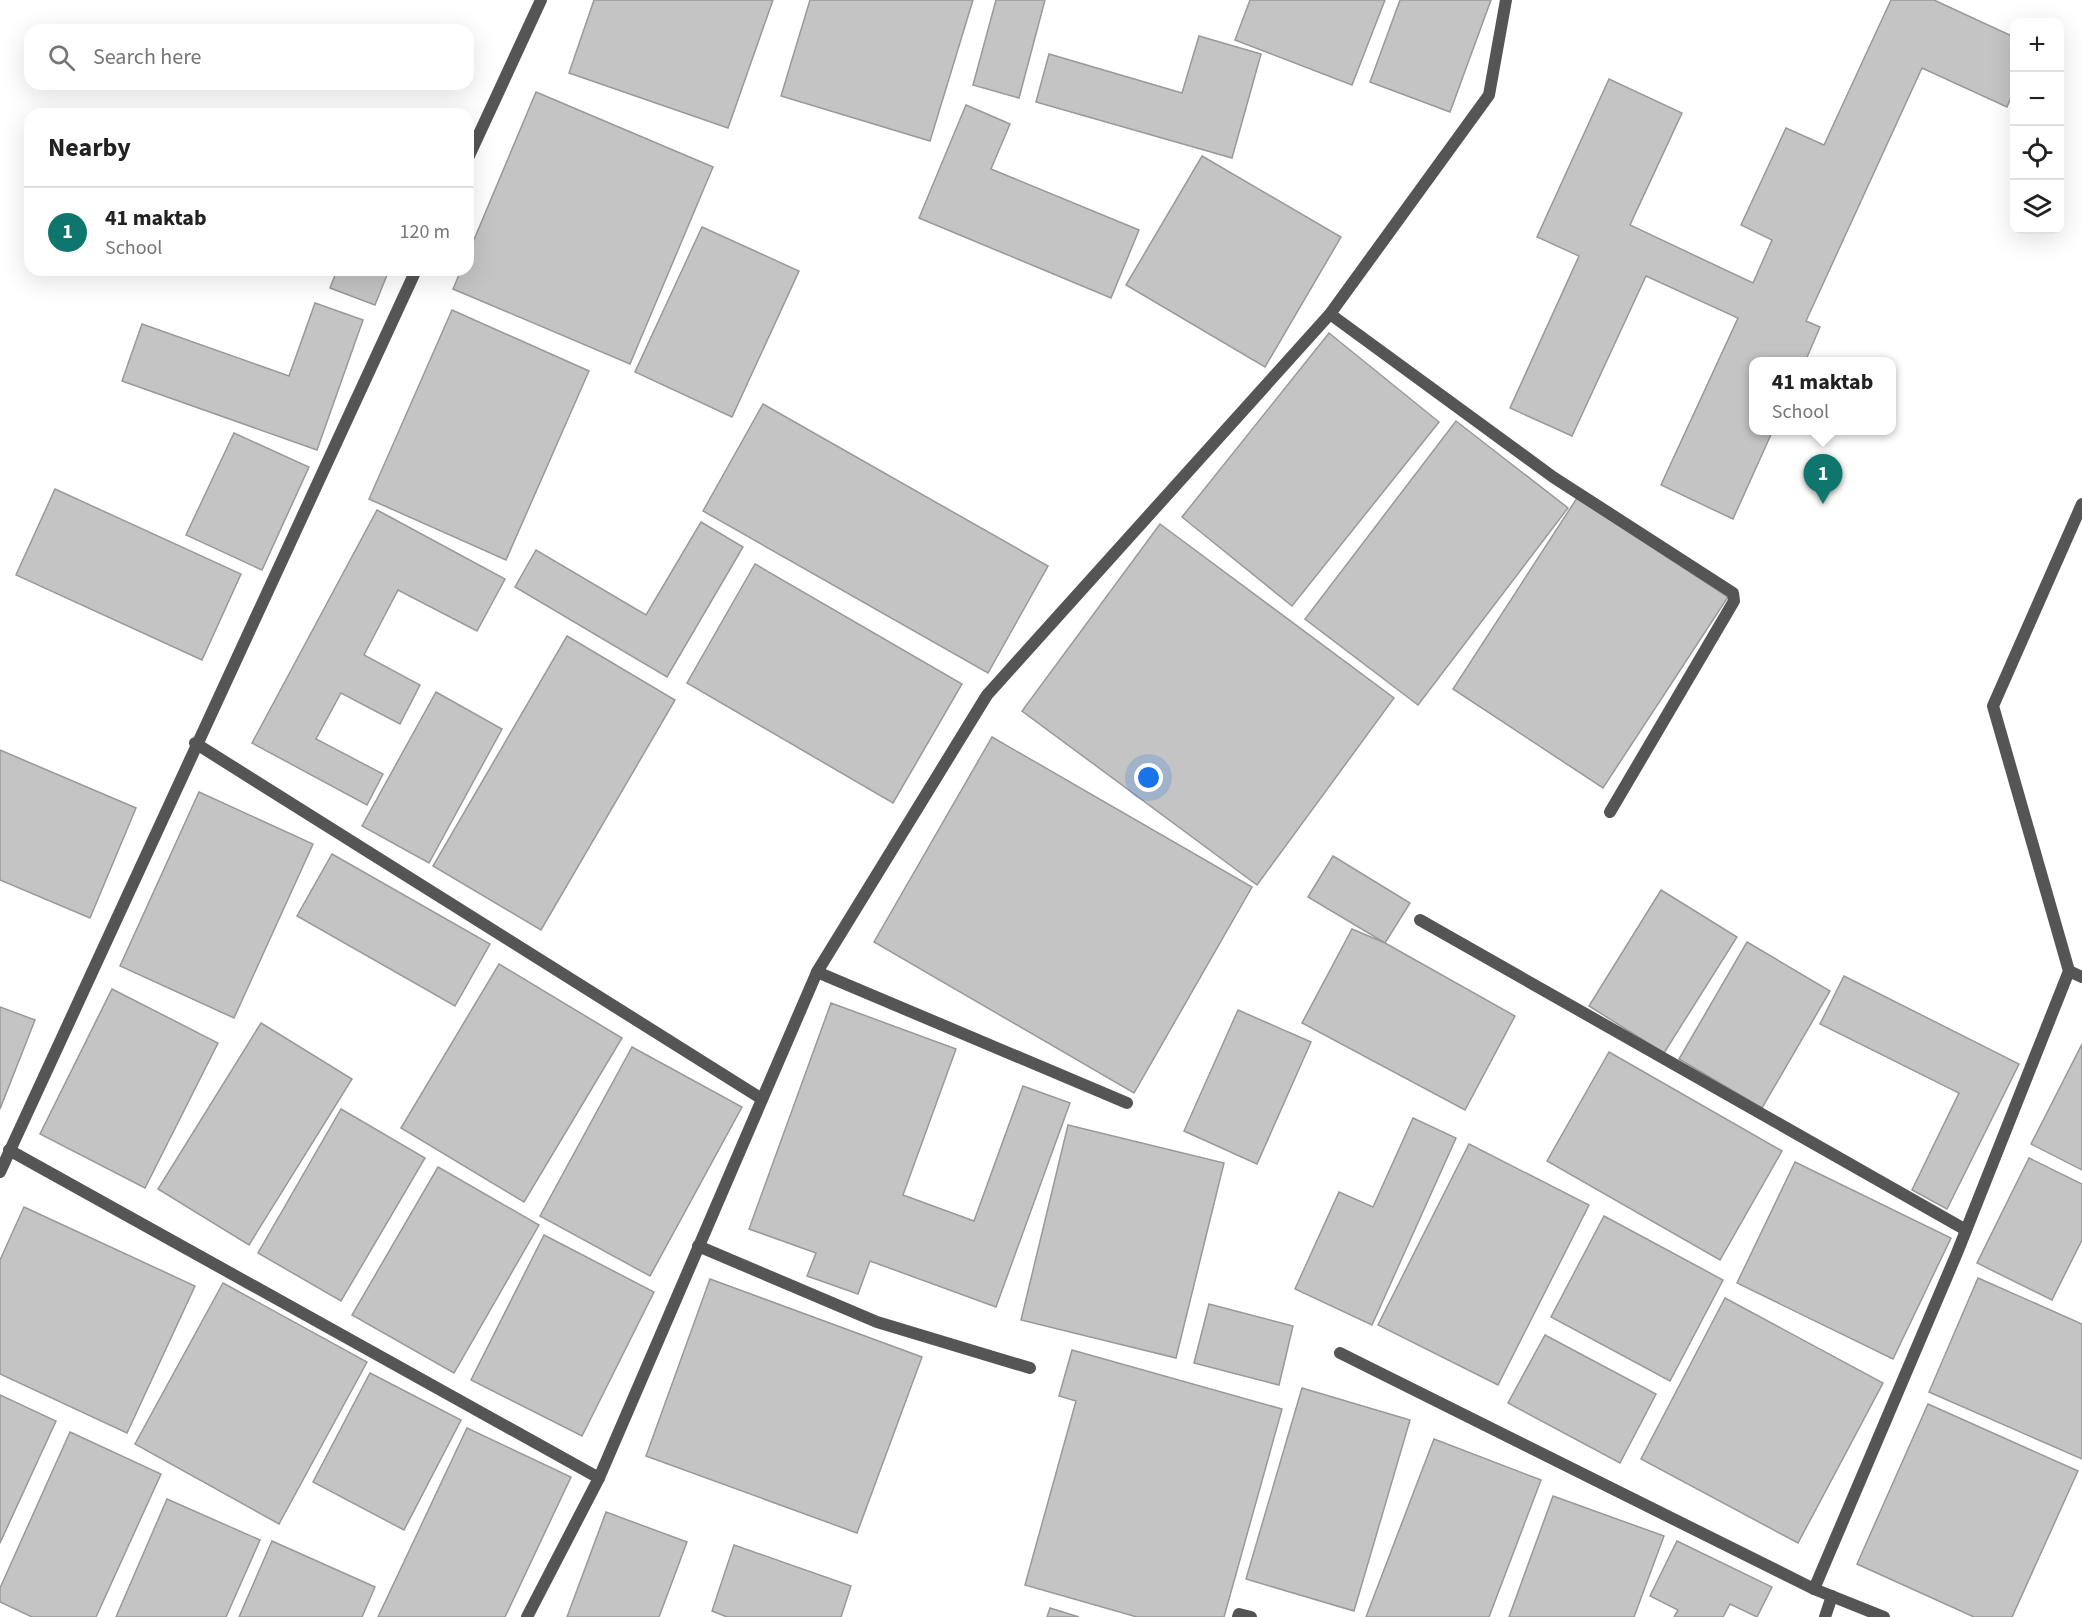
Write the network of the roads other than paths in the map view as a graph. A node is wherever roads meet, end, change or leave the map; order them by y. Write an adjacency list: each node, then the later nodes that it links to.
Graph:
1 (542, 0): 3 (street)
2 (1506, 0): 5 (street)
3 (474, 145)
4 (413, 276): 7 (street)
5 (1330, 314): 8 (street); 11 (street)
6 (2082, 504): 10 (street)
7 (195, 743): 13 (street); 15 (street)
8 (1610, 812)
9 (1420, 920): 17 (street)
10 (2069, 971): 12 (street); 17 (street)
11 (817, 972): 13 (street); 14 (street)
12 (2082, 977)
13 (762, 1099): 18 (street)
14 (1127, 1103)
15 (9, 1150): 16 (street); 21 (street)
16 (0, 1172)
17 (1966, 1230): 22 (street)
18 (698, 1246): 20 (street); 21 (street)
19 (1340, 1353): 22 (street)
20 (1030, 1368)
21 (599, 1478): 24 (street)
22 (1814, 1588): 23 (street)
23 (1832, 1596): 27 (street); 28 (street)
24 (527, 1617)
25 (1238, 1617): 26 (street)
26 (1251, 1617)
27 (1825, 1617)
28 (1884, 1617)

